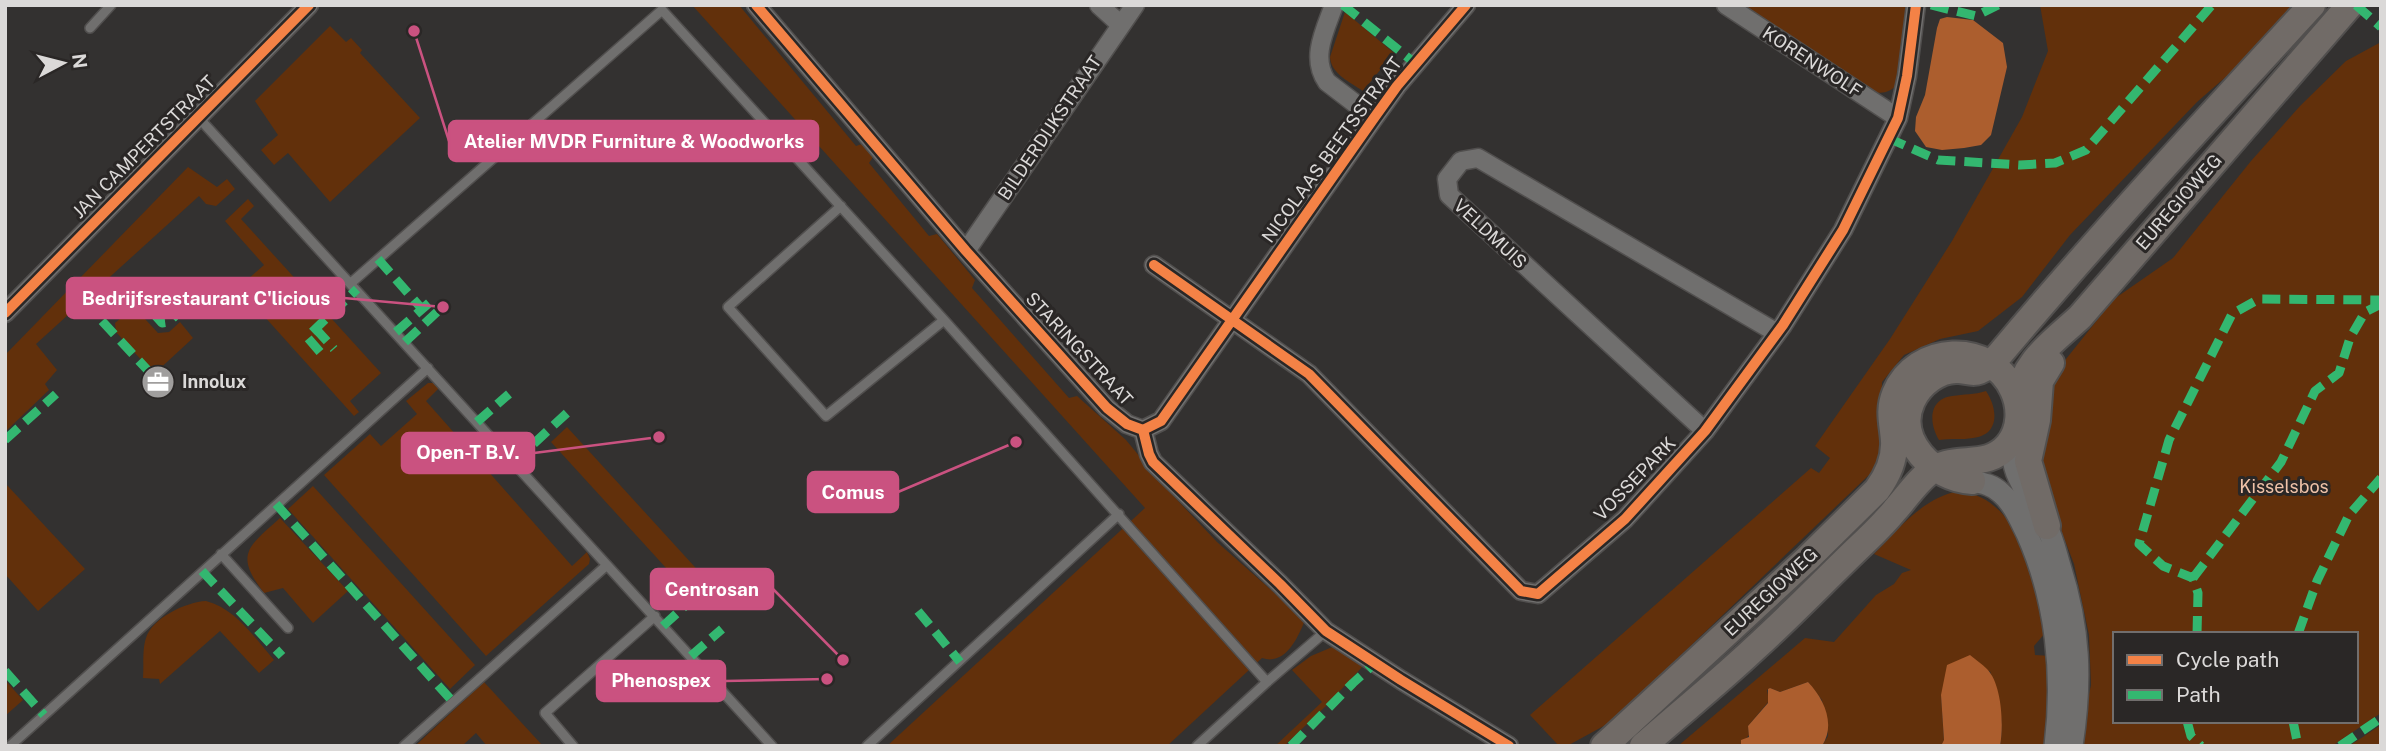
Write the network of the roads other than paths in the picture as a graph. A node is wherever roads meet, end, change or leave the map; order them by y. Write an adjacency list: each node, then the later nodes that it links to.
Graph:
1 (111, 5): 13 (lane)
2 (309, 5): 14 (street, JAN CAMPERTSTRAAT)
3 (757, 5): 18 (street, STARINGSTRAAT)
4 (1100, 5): 12 (street)
5 (1135, 5): 12 (street, BILDERDIJKSTRAAT)
6 (1334, 5): 15 (street)
7 (1466, 5): 15 (street, NICOLAAS BEETSSTRAAT)
8 (1726, 5): 16 (street, KORENWOLF)
9 (1916, 5): 16 (street, VOSSEPARK)
10 (2312, 5): 26 (main road, EUREGIOWEG)
11 (2350, 5): 22 (main road, EUREGIOWEG)
12 (1121, 25): 18 (street, BILDERDIJKSTRAAT)
13 (90, 28)
14 (198, 117): 20 (lane); 21 (street, JAN CAMPERTSTRAAT)
15 (1374, 118): 23 (street, NICOLAAS BEETSSTRAAT)
16 (1898, 118): 25 (street, VOSSEPARK)
17 (841, 206): 20 (lane); 24 (lane); 24 (lane)
18 (966, 251): 29 (street, STARINGSTRAAT)
19 (1154, 265): 23 (street)
20 (351, 283): 27 (lane)
21 (5, 313)
22 (2080, 317): 28 (main road, EUREGIOWEG); 34 (main road)
23 (1232, 319): 29 (street, NICOLAAS BEETSSTRAAT); 30 (street, VOSSEPARK)
24 (944, 320): 33 (lane)
25 (1777, 333): 30 (street, VOSSEPARK); 30 (street, VELDMUIS)
26 (1979, 359): 28 (main road); 32 (main road); 48 (main road, EUREGIOWEG)
27 (428, 368): 35 (lane); 36 (lane)
28 (2017, 402): 31 (main road, EUREGIOWEG)
29 (1143, 430): 39 (street)
30 (1705, 431)
31 (2013, 438): 32 (main road); 34 (street)
32 (1953, 476): 49 (main road, EUREGIOWEG); 50 (street)
33 (1119, 514): 40 (lane); 45 (lane)
34 (2047, 526): 51 (street)
35 (221, 554): 38 (lane); 41 (lane)
36 (607, 565): 37 (lane); 42 (lane)
37 (655, 616): 43 (lane); 44 (lane)
38 (288, 628)
39 (1326, 631): 40 (lane); 47 (street)
40 (1267, 682): 46 (lane)
41 (9, 746)
42 (404, 746)
43 (573, 746)
44 (772, 746)
45 (867, 746)
46 (1197, 746)
47 (1509, 746)
48 (1604, 746)
49 (1643, 746)
50 (2055, 746)
51 (2072, 746)

